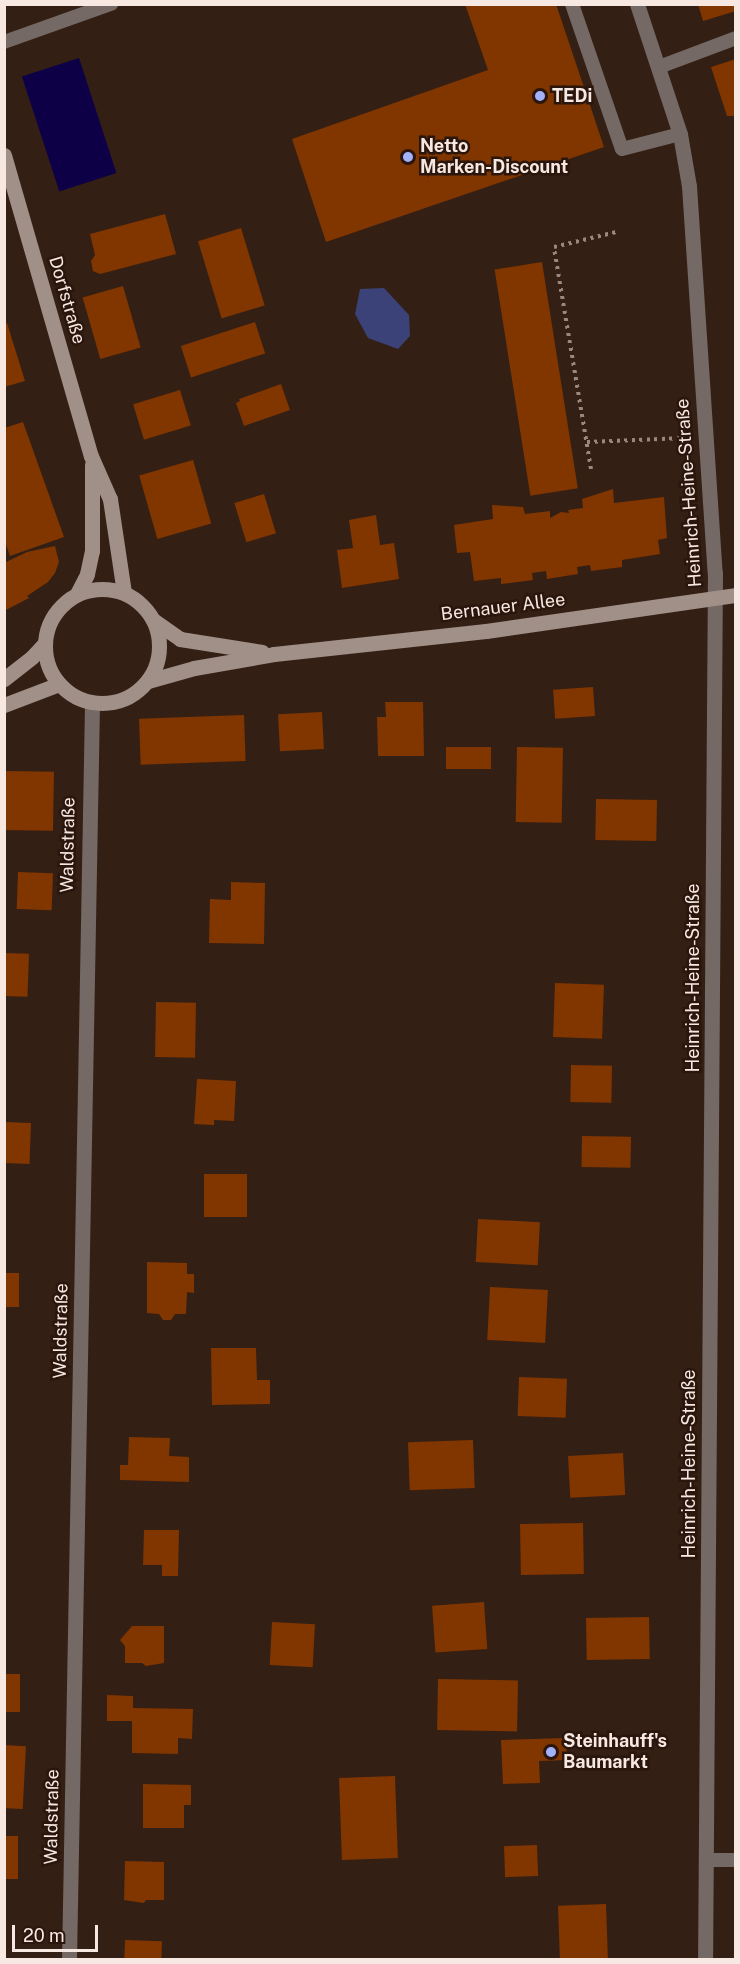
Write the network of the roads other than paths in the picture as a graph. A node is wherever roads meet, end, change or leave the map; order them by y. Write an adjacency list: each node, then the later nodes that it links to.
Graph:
1 (111, 4): 5 (lane)
2 (572, 4): 7 (lane)
3 (637, 4): 6 (street, Heinrich-Heine-Straße)
4 (735, 38): 6 (lane)
5 (4, 42)
6 (659, 67): 7 (street, Heinrich-Heine-Straße)
7 (680, 134): 13 (street, Heinrich-Heine-Straße)
8 (4, 155): 9 (main road, Dorfstraße)
9 (91, 456): 10 (main road, Dorfstraße); 11 (main road, Dorfstraße)
10 (124, 593): 11 (main road); 14 (main road)
11 (77, 594): 15 (main road)
12 (735, 595): 13 (main road, Bernauer Allee)
13 (715, 597): 16 (main road, Bernauer Allee); 22 (street, Heinrich-Heine-Straße)
14 (153, 620): 16 (main road, Bernauer Allee); 18 (main road)
15 (45, 642): 17 (main road); 19 (main road)
16 (274, 654): 18 (main road, Bernauer Allee)
17 (4, 679)
18 (148, 681): 20 (main road)
19 (59, 684): 20 (main road); 21 (main road)
20 (92, 703): 24 (street, Waldstraße)
21 (4, 705)
22 (706, 1860): 23 (lane); 25 (street, Heinrich-Heine-Straße)
23 (735, 1860)
24 (69, 1959)
25 (705, 1959)

